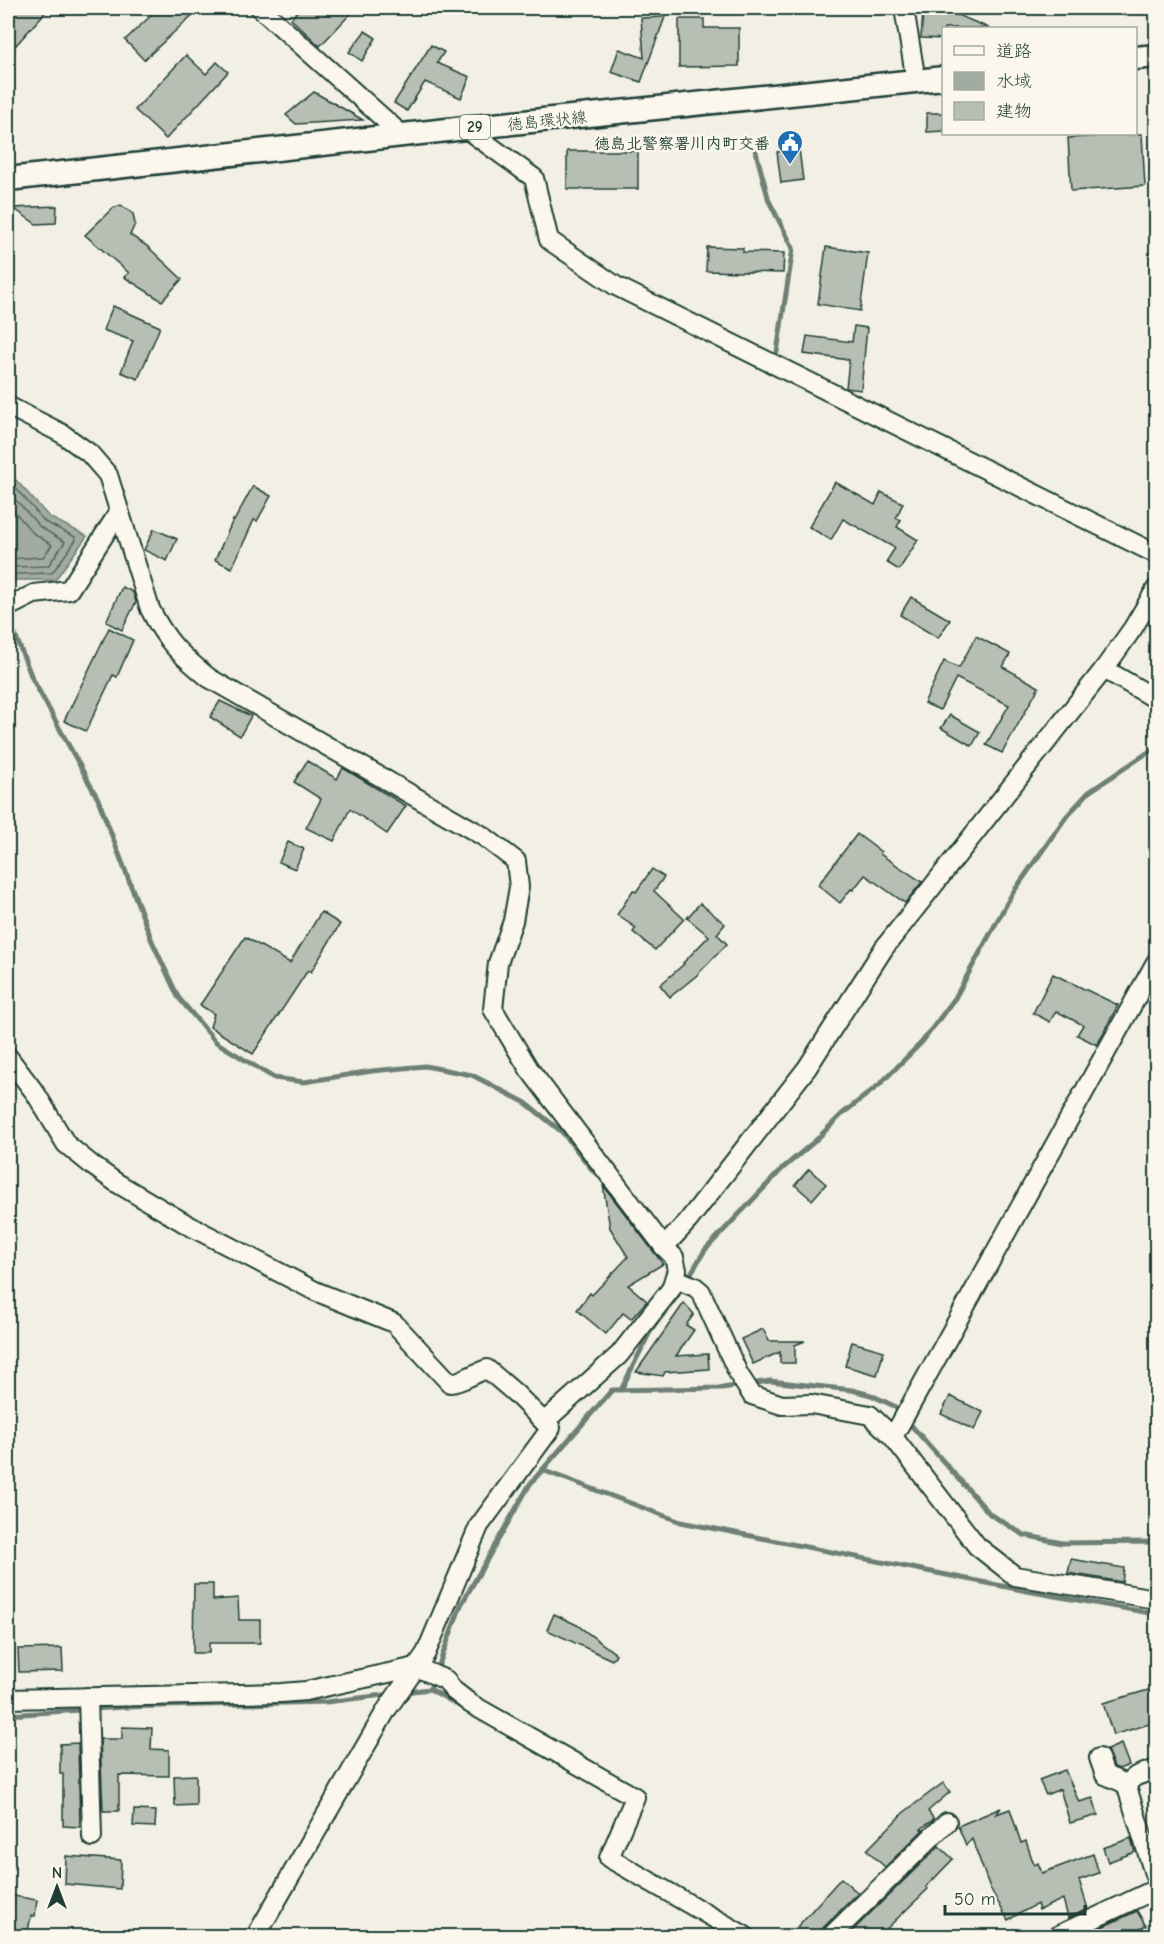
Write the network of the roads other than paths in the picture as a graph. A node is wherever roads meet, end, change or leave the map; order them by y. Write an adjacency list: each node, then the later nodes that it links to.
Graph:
1 (260, 8): 8 (street)
2 (904, 8): 6 (street)
3 (1156, 56): 4 (main road)
4 (1137, 58)
5 (942, 78): 6 (main road, 徳島環状線 / 29)
6 (916, 81): 7 (main road, 徳島環状線 / 29)
7 (465, 128): 8 (main road, 徳島環状線 / 29); 12 (street)
8 (403, 136): 9 (main road, 徳島環状線 / 29)
9 (8, 179)
10 (8, 406): 11 (street)
11 (119, 512): 14 (street); 19 (street)
12 (1156, 554)
13 (1156, 589): 15 (street)
14 (8, 607)
15 (1104, 669): 16 (street); 19 (street)
16 (1156, 699)
17 (1156, 962): 22 (street)
18 (8, 1057): 21 (street)
19 (664, 1247): 20 (street)
20 (684, 1282): 21 (street); 22 (street)
21 (544, 1422): 24 (street)
22 (900, 1424): 23 (street)
23 (1156, 1599)
24 (421, 1668): 25 (street); 33 (street); 34 (street)
25 (88, 1697): 26 (street); 31 (street)
26 (8, 1699)
27 (1099, 1758): 29 (street)
28 (1156, 1769): 29 (street)
29 (1126, 1784): 32 (street)
30 (947, 1822): 35 (street)
31 (92, 1837)
32 (1156, 1889): 36 (street)
33 (256, 1936)
34 (745, 1936)
35 (831, 1936)
36 (1057, 1936)

